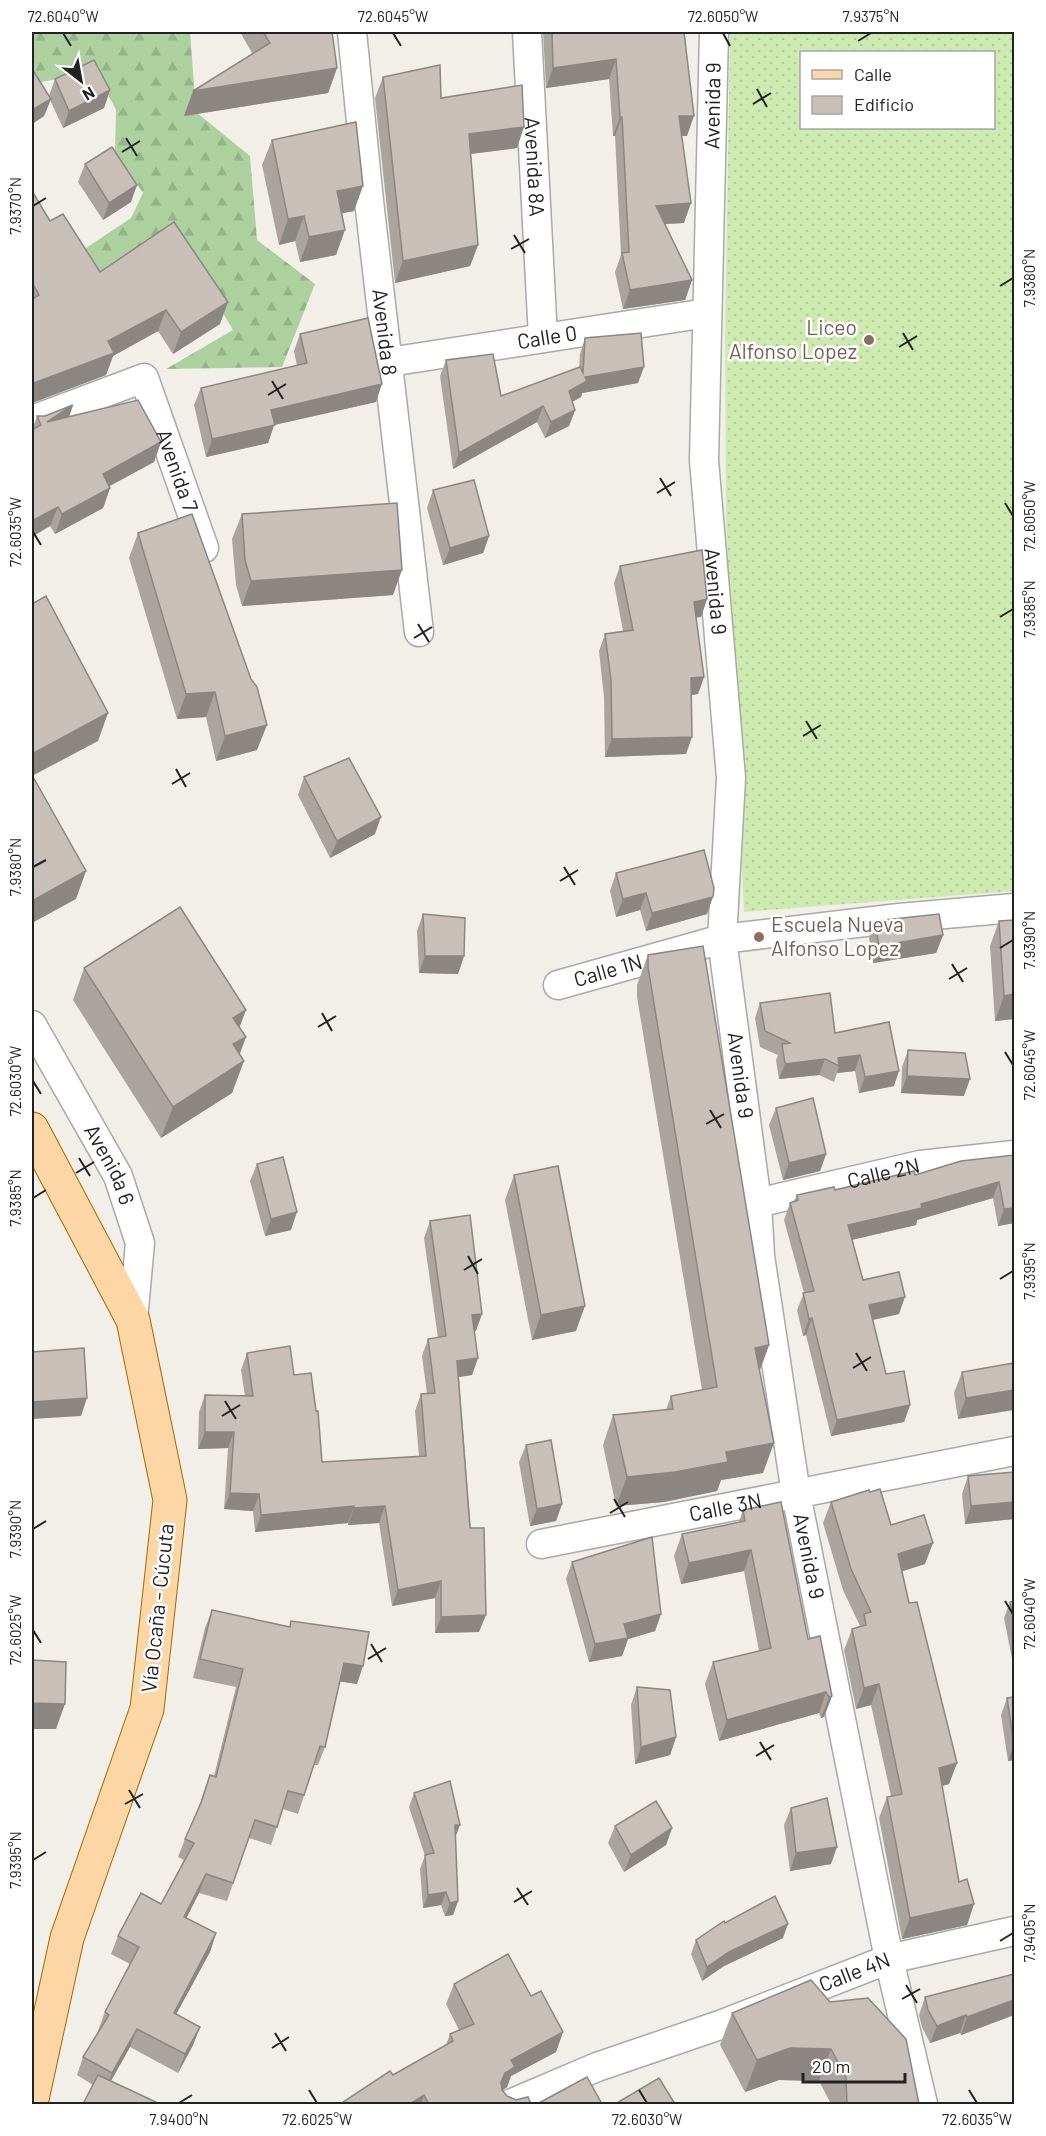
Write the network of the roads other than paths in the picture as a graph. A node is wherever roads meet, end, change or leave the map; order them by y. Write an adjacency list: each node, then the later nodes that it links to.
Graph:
1 (352, 32): 6 (street, Avenida 8)
2 (527, 32): 5 (street, Avenida 8A)
3 (714, 32): 4 (street, Avenida 9)
4 (707, 313): 5 (street, Calle 0); 11 (street, Avenida 9)
5 (543, 338): 6 (street, Calle 0)
6 (388, 362): 9 (street, Avenida 8)
7 (32, 420): 8 (street, Avenida 7)
8 (214, 578)
9 (419, 632)
10 (1014, 908): 11 (street, Calle 1N)
11 (722, 939): 12 (street, Calle 1N); 16 (street, Avenida 9)
12 (558, 985)
13 (32, 1025): 17 (street, Avenida 6)
14 (32, 1129): 17 (main road, Vía Ocaña - Cúcuta)
15 (1014, 1155): 16 (street, Calle 2N)
16 (757, 1203): 19 (street, Avenida 9)
17 (134, 1320): 23 (main road, Vía Ocaña - Cúcuta)
18 (1014, 1451): 19 (street, Calle 3N)
19 (796, 1494): 20 (street, Calle 3N); 22 (street, Avenida 9)
20 (541, 1544)
21 (1014, 1931): 22 (street, Calle 4N)
22 (889, 1959): 24 (street, Calle 4N); 25 (street, Avenida 9)
23 (32, 2099)
24 (510, 2104)
25 (923, 2104)

